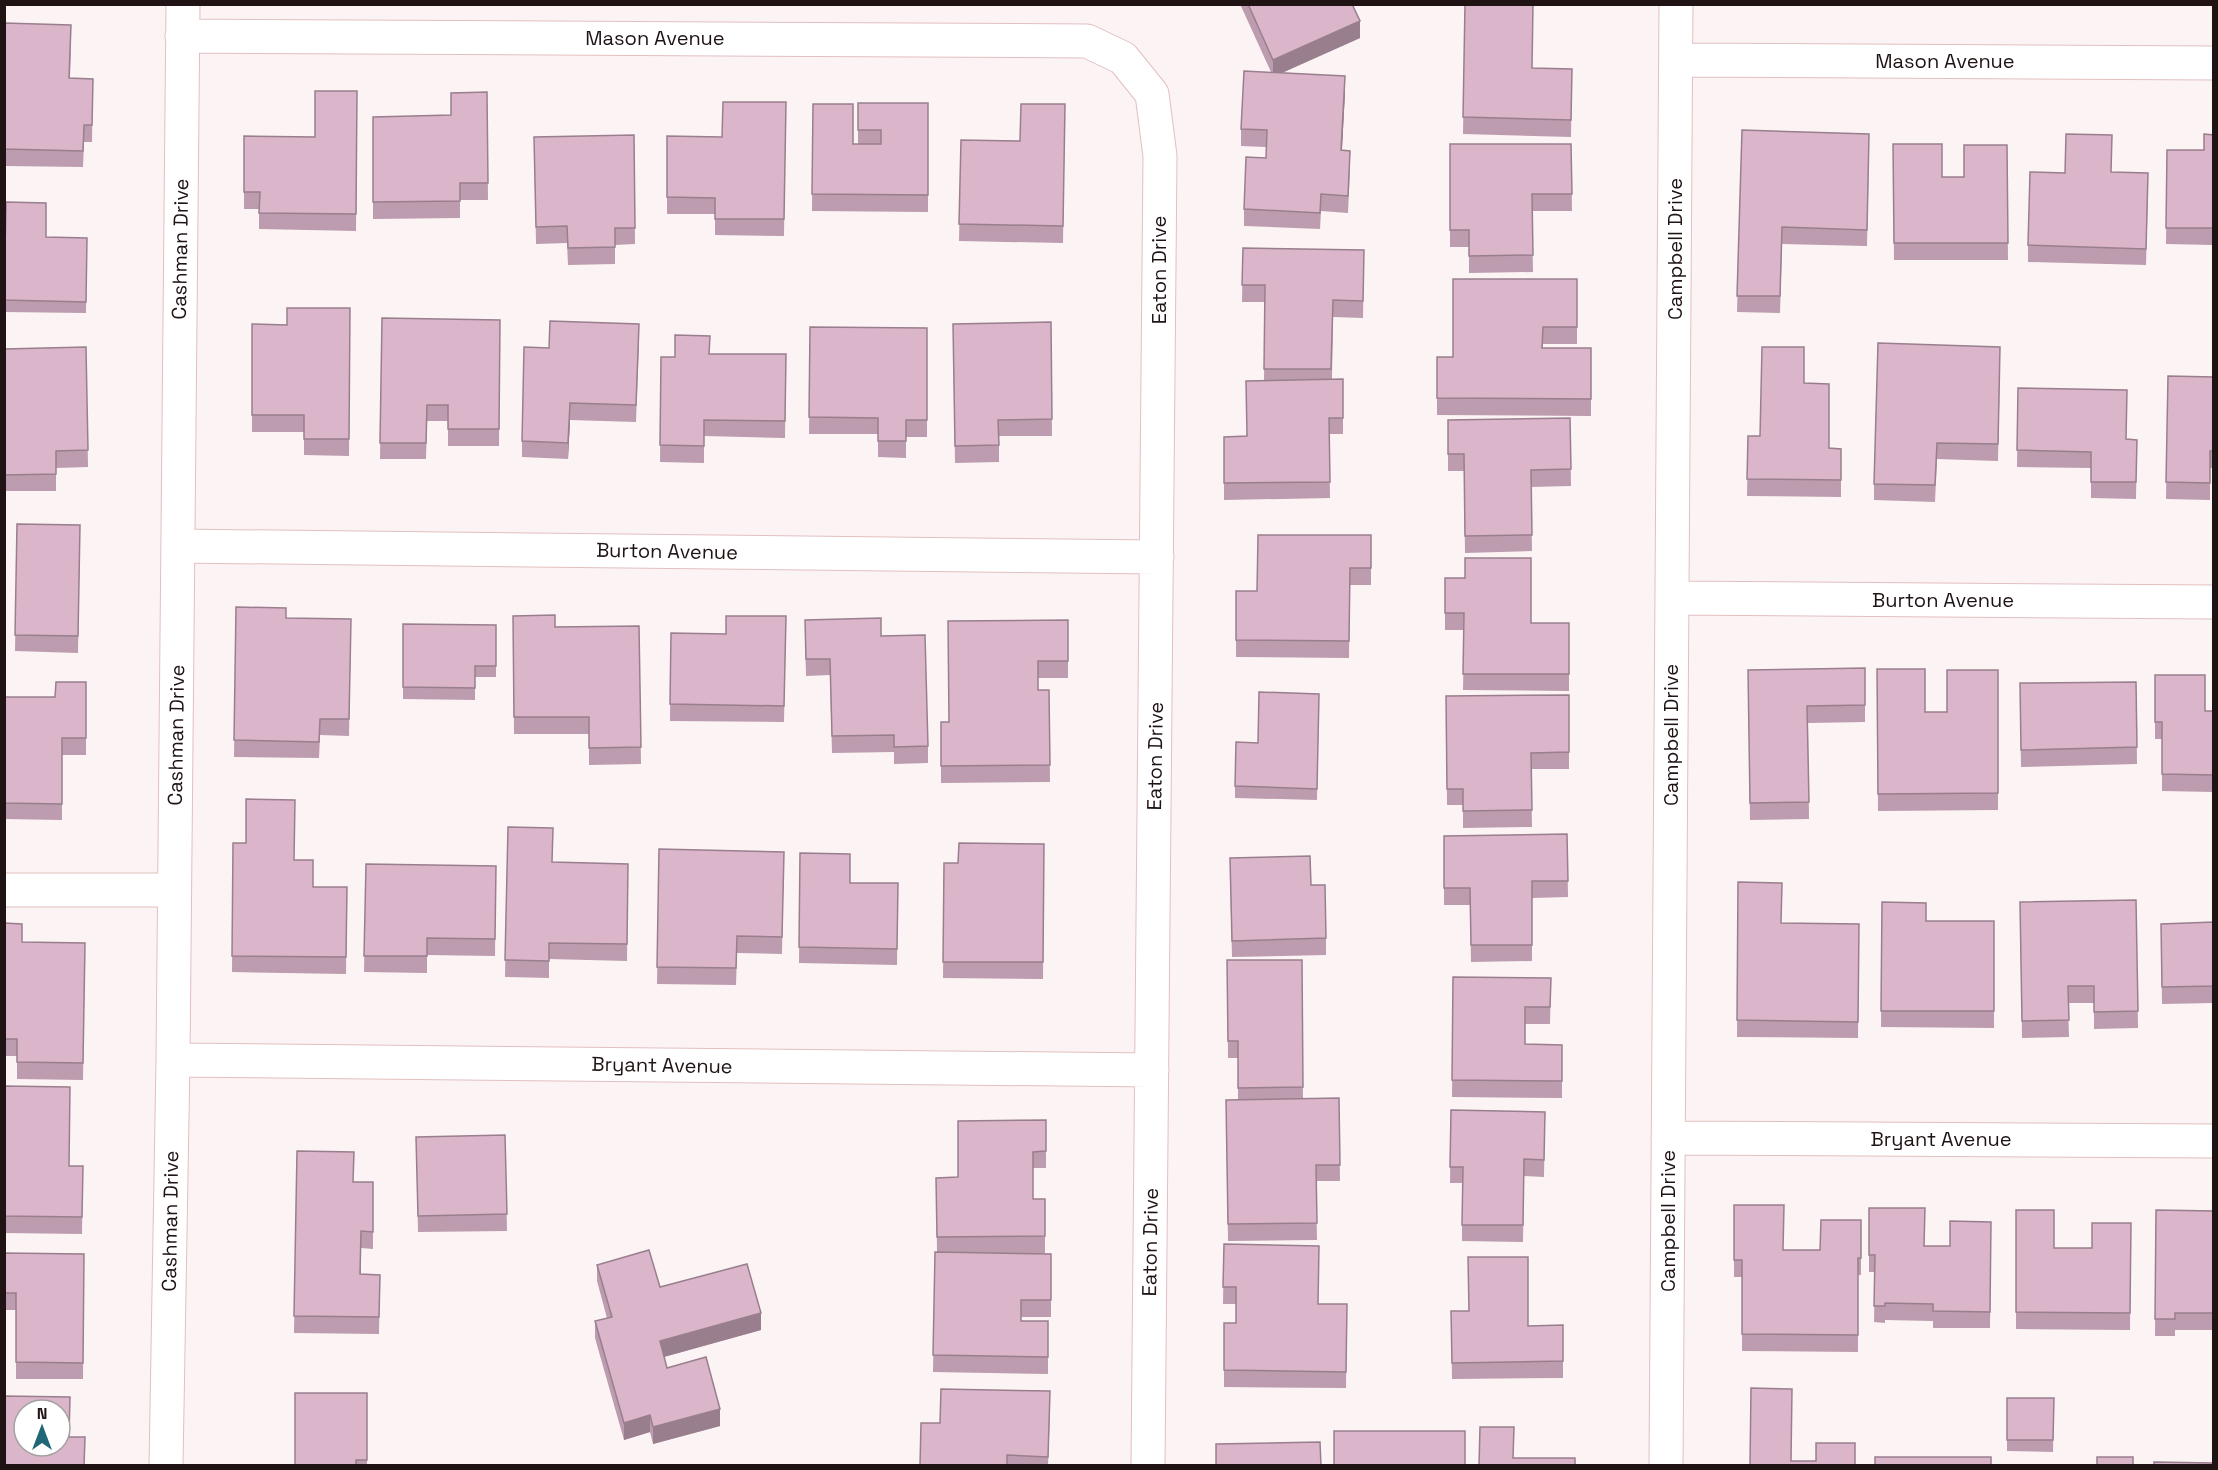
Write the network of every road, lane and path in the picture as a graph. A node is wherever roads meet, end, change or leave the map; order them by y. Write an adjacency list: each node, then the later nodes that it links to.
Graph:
1 (1676, 4): 4 (street, Campbell Drive)
2 (183, 20): 3 (street, Mason Avenue); 6 (street, Cashman Drive)
3 (1123, 58): 7 (street, Eaton Drive)
4 (1676, 60): 5 (street, Mason Avenue); 8 (street, Campbell Drive)
5 (2214, 63)
6 (178, 546): 7 (street, Burton Avenue); 11 (street, Cashman Drive)
7 (1157, 557): 13 (street, Eaton Drive)
8 (1672, 598): 9 (street, Burton Avenue); 14 (street, Campbell Drive)
9 (2214, 602)
10 (4, 890): 11 (street)
11 (174, 890): 12 (street, Cashman Drive)
12 (173, 1060): 13 (street, Bryant Avenue); 16 (street, Cashman Drive)
13 (1152, 1070): 17 (street, Eaton Drive)
14 (1668, 1138): 15 (street, Bryant Avenue); 18 (street, Campbell Drive)
15 (2214, 1141)
16 (166, 1466)
17 (1148, 1466)
18 (1666, 1466)

